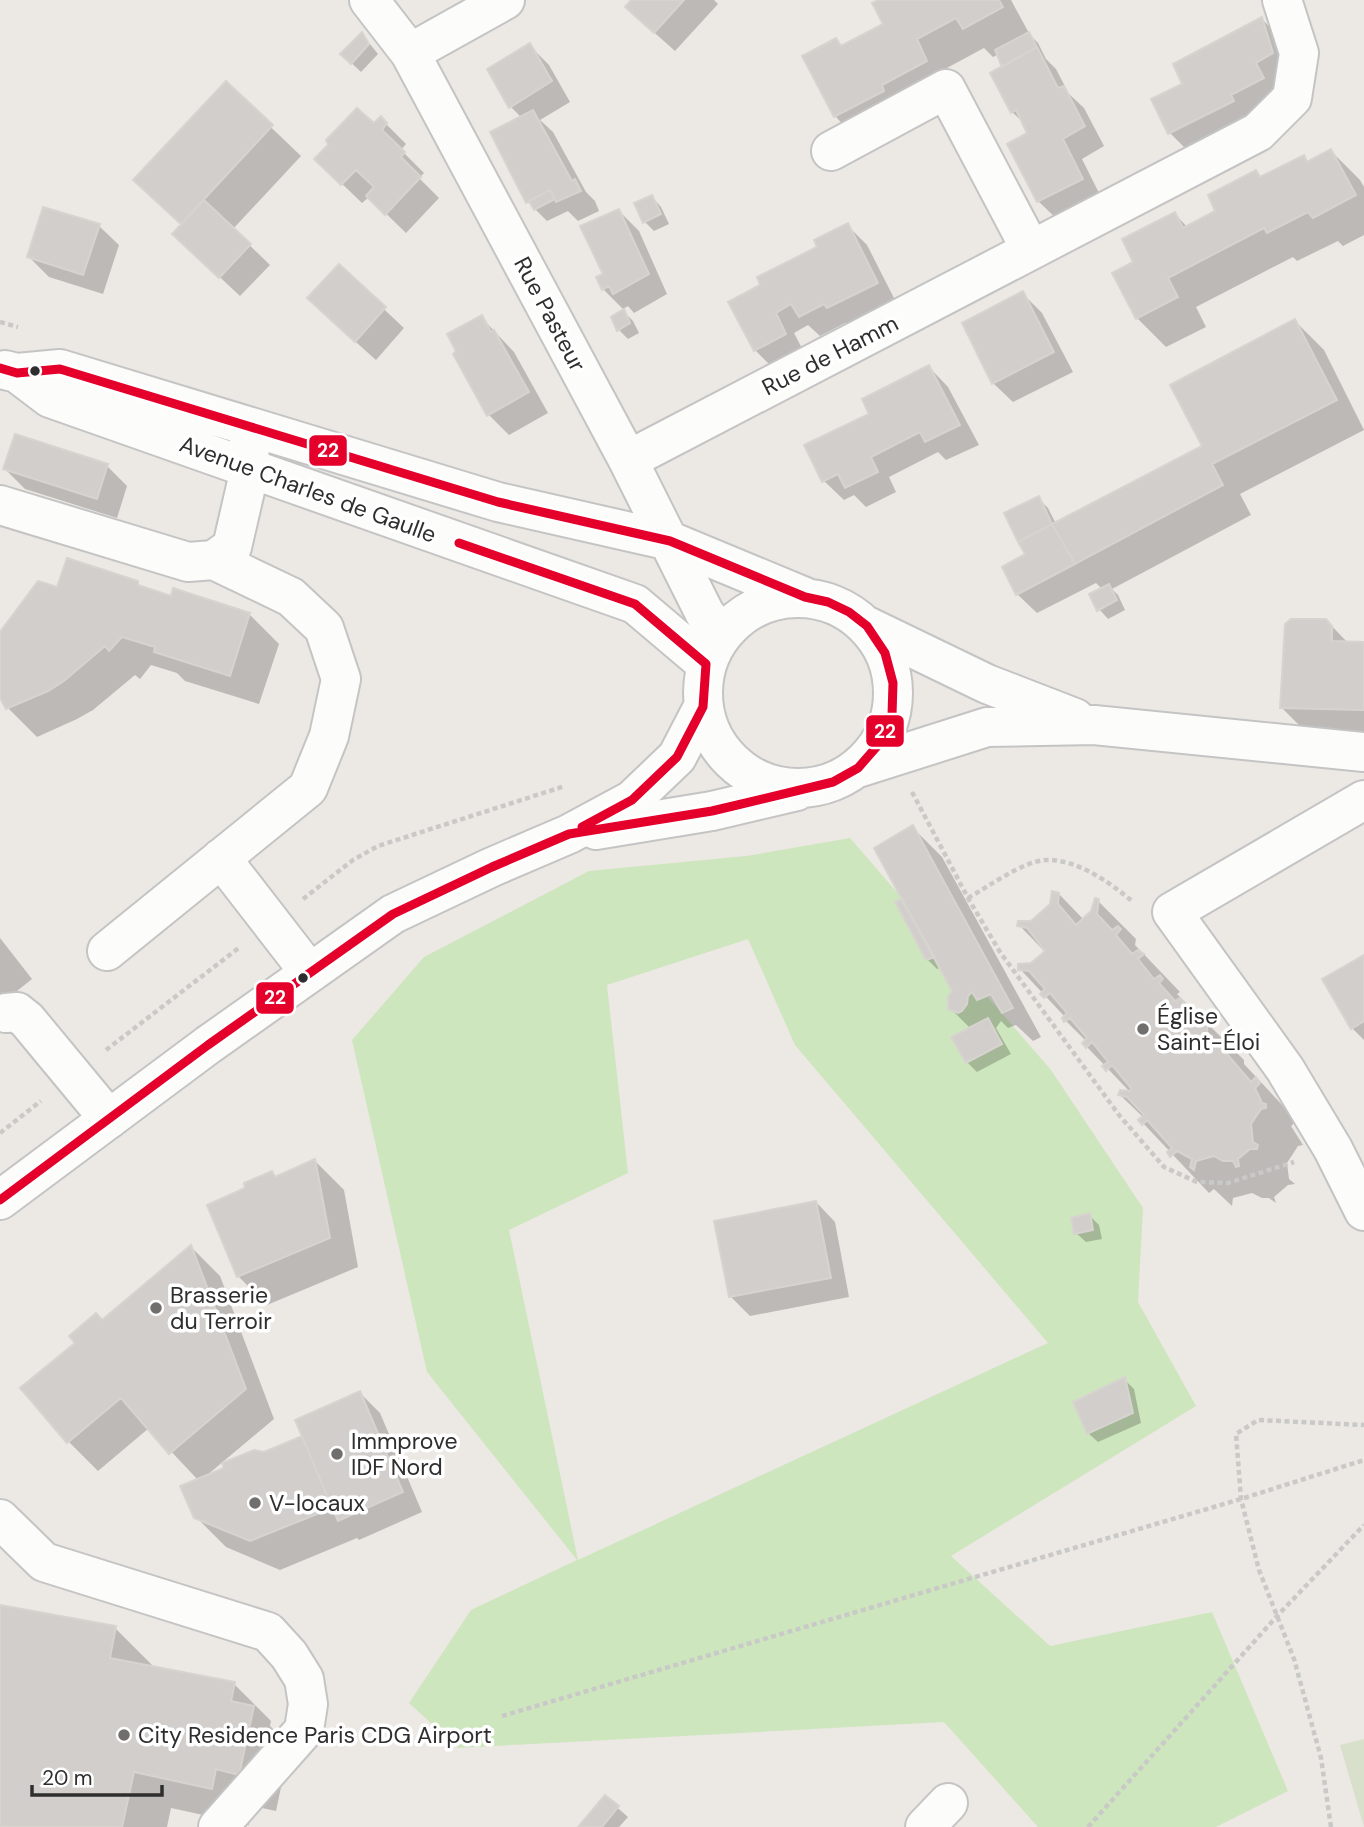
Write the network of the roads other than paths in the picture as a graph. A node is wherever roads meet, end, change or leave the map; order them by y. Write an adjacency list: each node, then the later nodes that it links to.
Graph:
1 (369, 0): 4 (street, Rue Pasteur)
2 (505, 0): 4 (street)
3 (1282, 0): 6 (street, Rue de Hamm)
4 (410, 53): 9 (street, Rue Pasteur)
5 (831, 150): 6 (street)
6 (1031, 250): 9 (street, Rue de Hamm)
7 (9, 371): 8 (street, Avenue Charles de Gaulle); 10 (street, Avenue Charles de Gaulle)
8 (248, 426): 10 (street); 12 (street, Avenue Charles de Gaulle)
9 (628, 460): 12 (street, Rue Pasteur)
10 (250, 469): 13 (street); 16 (street, Avenue Charles de Gaulle)
11 (0, 505): 13 (street)
12 (670, 541): 14 (street, Avenue Charles de Gaulle); 16 (street, Rue Pasteur)
13 (215, 560): 25 (street)
14 (805, 597): 15 (street); 16 (street)
15 (867, 626): 18 (street); 20 (street)
16 (714, 649): 17 (street)
17 (703, 707): 21 (street); 24 (street)
18 (1094, 725): 19 (street); 20 (street)
19 (1362, 751): 22 (street)
20 (858, 768): 21 (street)
21 (804, 789): 24 (street)
22 (1364, 793)
23 (1364, 800): 31 (street)
24 (569, 834): 27 (street)
25 (221, 858): 26 (street); 27 (street)
26 (107, 951)
27 (310, 973): 29 (street)
28 (6, 1013): 29 (street)
29 (109, 1119): 30 (street)
30 (0, 1200)
31 (1364, 1212)
32 (0, 1519): 33 (street)
33 (218, 1827)

